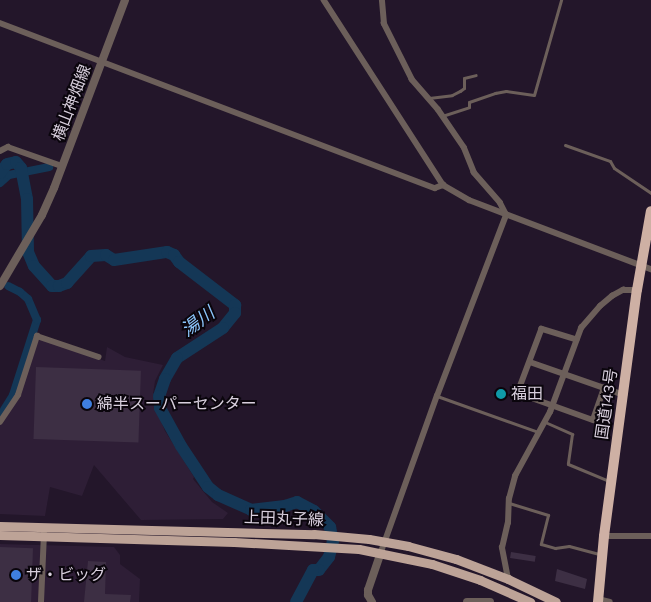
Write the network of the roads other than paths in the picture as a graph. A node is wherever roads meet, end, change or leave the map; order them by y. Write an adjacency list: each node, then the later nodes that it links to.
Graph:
1 (125, 0): 6 (street, 横山神畑線)
2 (324, 0): 13 (street)
3 (382, 0): 8 (street)
4 (561, 0): 9 (lane)
5 (0, 23): 6 (street)
6 (102, 62): 12 (street, 横山神畑線); 13 (street)
7 (476, 75): 8 (lane)
8 (428, 98): 9 (street)
9 (442, 116): 16 (street)
10 (565, 145): 14 (lane)
11 (0, 151): 12 (street)
12 (62, 166): 19 (street, 横山神畑線)
13 (443, 186): 16 (street)
14 (651, 193)
15 (651, 211): 17 (highway, 国道143号)
16 (506, 215): 17 (street); 27 (street)
17 (641, 265): 18 (street); 20 (highway, 国道143号)
18 (651, 269)
19 (0, 286)
20 (637, 290): 21 (street); 26 (highway, 国道143号)
21 (577, 340): 23 (street); 24 (street)
22 (99, 357): 29 (street)
23 (530, 362): 24 (street); 28 (street)
24 (565, 374): 25 (street); 28 (street)
25 (604, 388): 26 (street); 28 (street)
26 (624, 395): 32 (highway, 国道143号)
27 (437, 396): 31 (lane); 40 (street)
28 (553, 406): 30 (street)
29 (0, 422)
30 (544, 422): 31 (street); 32 (lane)
31 (538, 432): 33 (street)
32 (612, 482): 38 (highway, 国道143号)
33 (509, 503): 42 (lane); 43 (street)
34 (0, 526): 35 (main road, 上田丸子線)
35 (44, 526): 37 (street); 40 (main road, 上田丸子線)
36 (0, 535): 37 (main road, 上田丸子線)
37 (44, 536): 41 (main road, 上田丸子線); 45 (street)
38 (604, 536): 39 (street); 42 (highway, 国道143号)
39 (651, 536)
40 (385, 542): 41 (street); 43 (main road, 上田丸子線)
41 (381, 552): 46 (street); 49 (main road, 上田丸子線)
42 (602, 555): 44 (highway, 国道143号)
43 (508, 579): 50 (main road, 上田丸子線)
44 (598, 601): 51 (street)
45 (41, 602)
46 (372, 602)
47 (466, 602): 48 (street)
48 (490, 602)
49 (530, 602)
50 (556, 602)
51 (610, 602)

